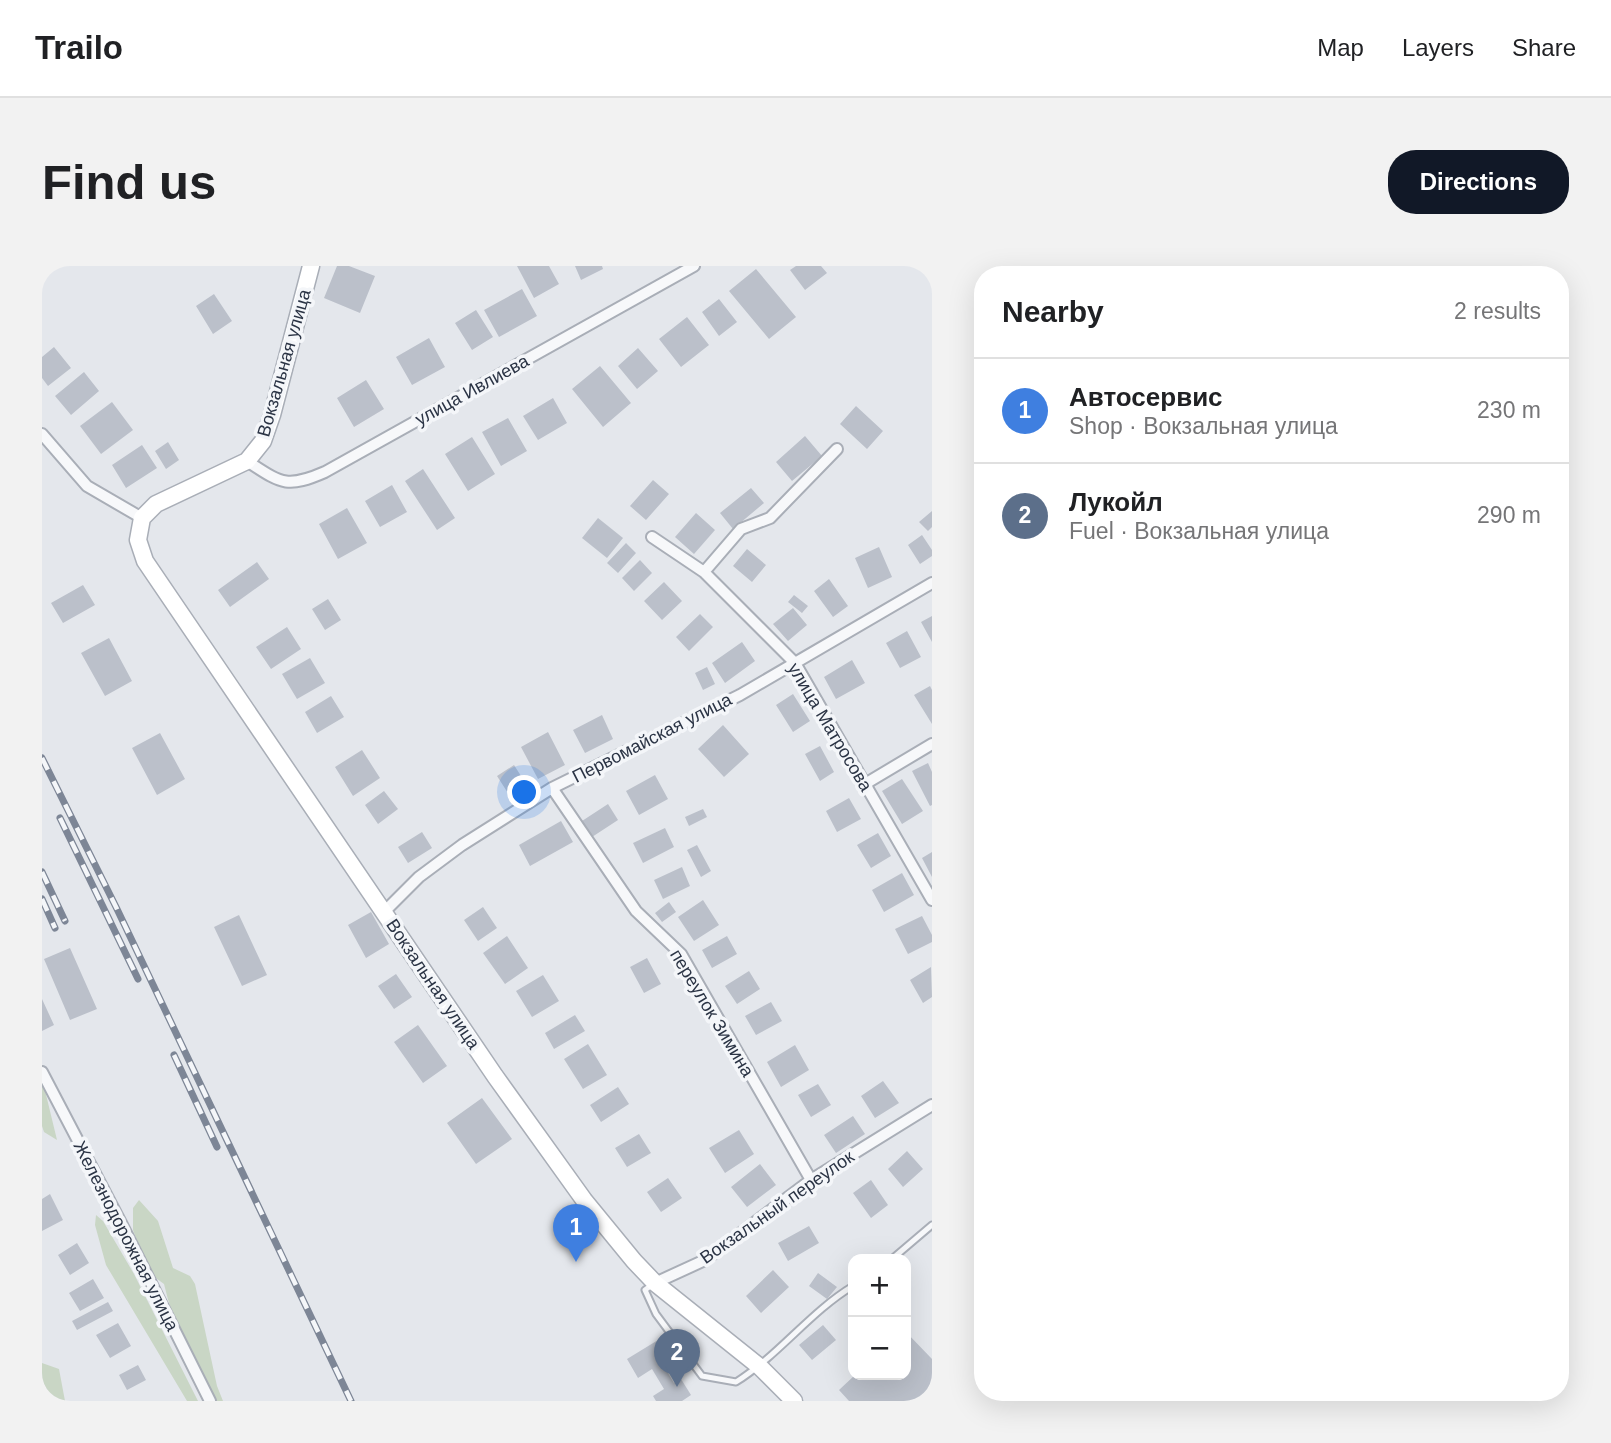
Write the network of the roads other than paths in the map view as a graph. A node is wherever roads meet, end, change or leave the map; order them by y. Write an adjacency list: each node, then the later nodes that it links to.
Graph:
1 (311, 266): 5 (street, Вокзальная улица)
2 (694, 266): 5 (street, улица Ивлиева)
3 (42, 435): 6 (street)
4 (837, 449): 8 (street)
5 (247, 461): 6 (street)
6 (142, 518): 15 (street, Вокзальная улица)
7 (652, 537): 8 (street, улица Матросова)
8 (704, 572): 10 (street, улица Матросова)
9 (932, 583): 10 (street, Первомайская улица)
10 (795, 663): 12 (street, улица Матросова); 13 (street, Первомайская улица)
11 (932, 744): 12 (street)
12 (865, 785): 14 (street, улица Матросова)
13 (552, 788): 15 (street, Первомайская улица); 18 (street, переулок Зимина)
14 (932, 900)
15 (384, 912): 21 (street, Вокзальная улица)
16 (42, 1072): 24 (street, Железнодорожная улица)
17 (932, 1105): 18 (street, Вокзальный переулок)
18 (811, 1180): 21 (street, Вокзальный переулок)
19 (932, 1225): 20 (lane)
20 (898, 1254)
21 (656, 1283): 23 (street, Вокзальная улица); 23 (lane)
22 (848, 1289): 23 (lane)
23 (760, 1367): 25 (street, Вокзальная улица)
24 (209, 1401)
25 (794, 1401)

